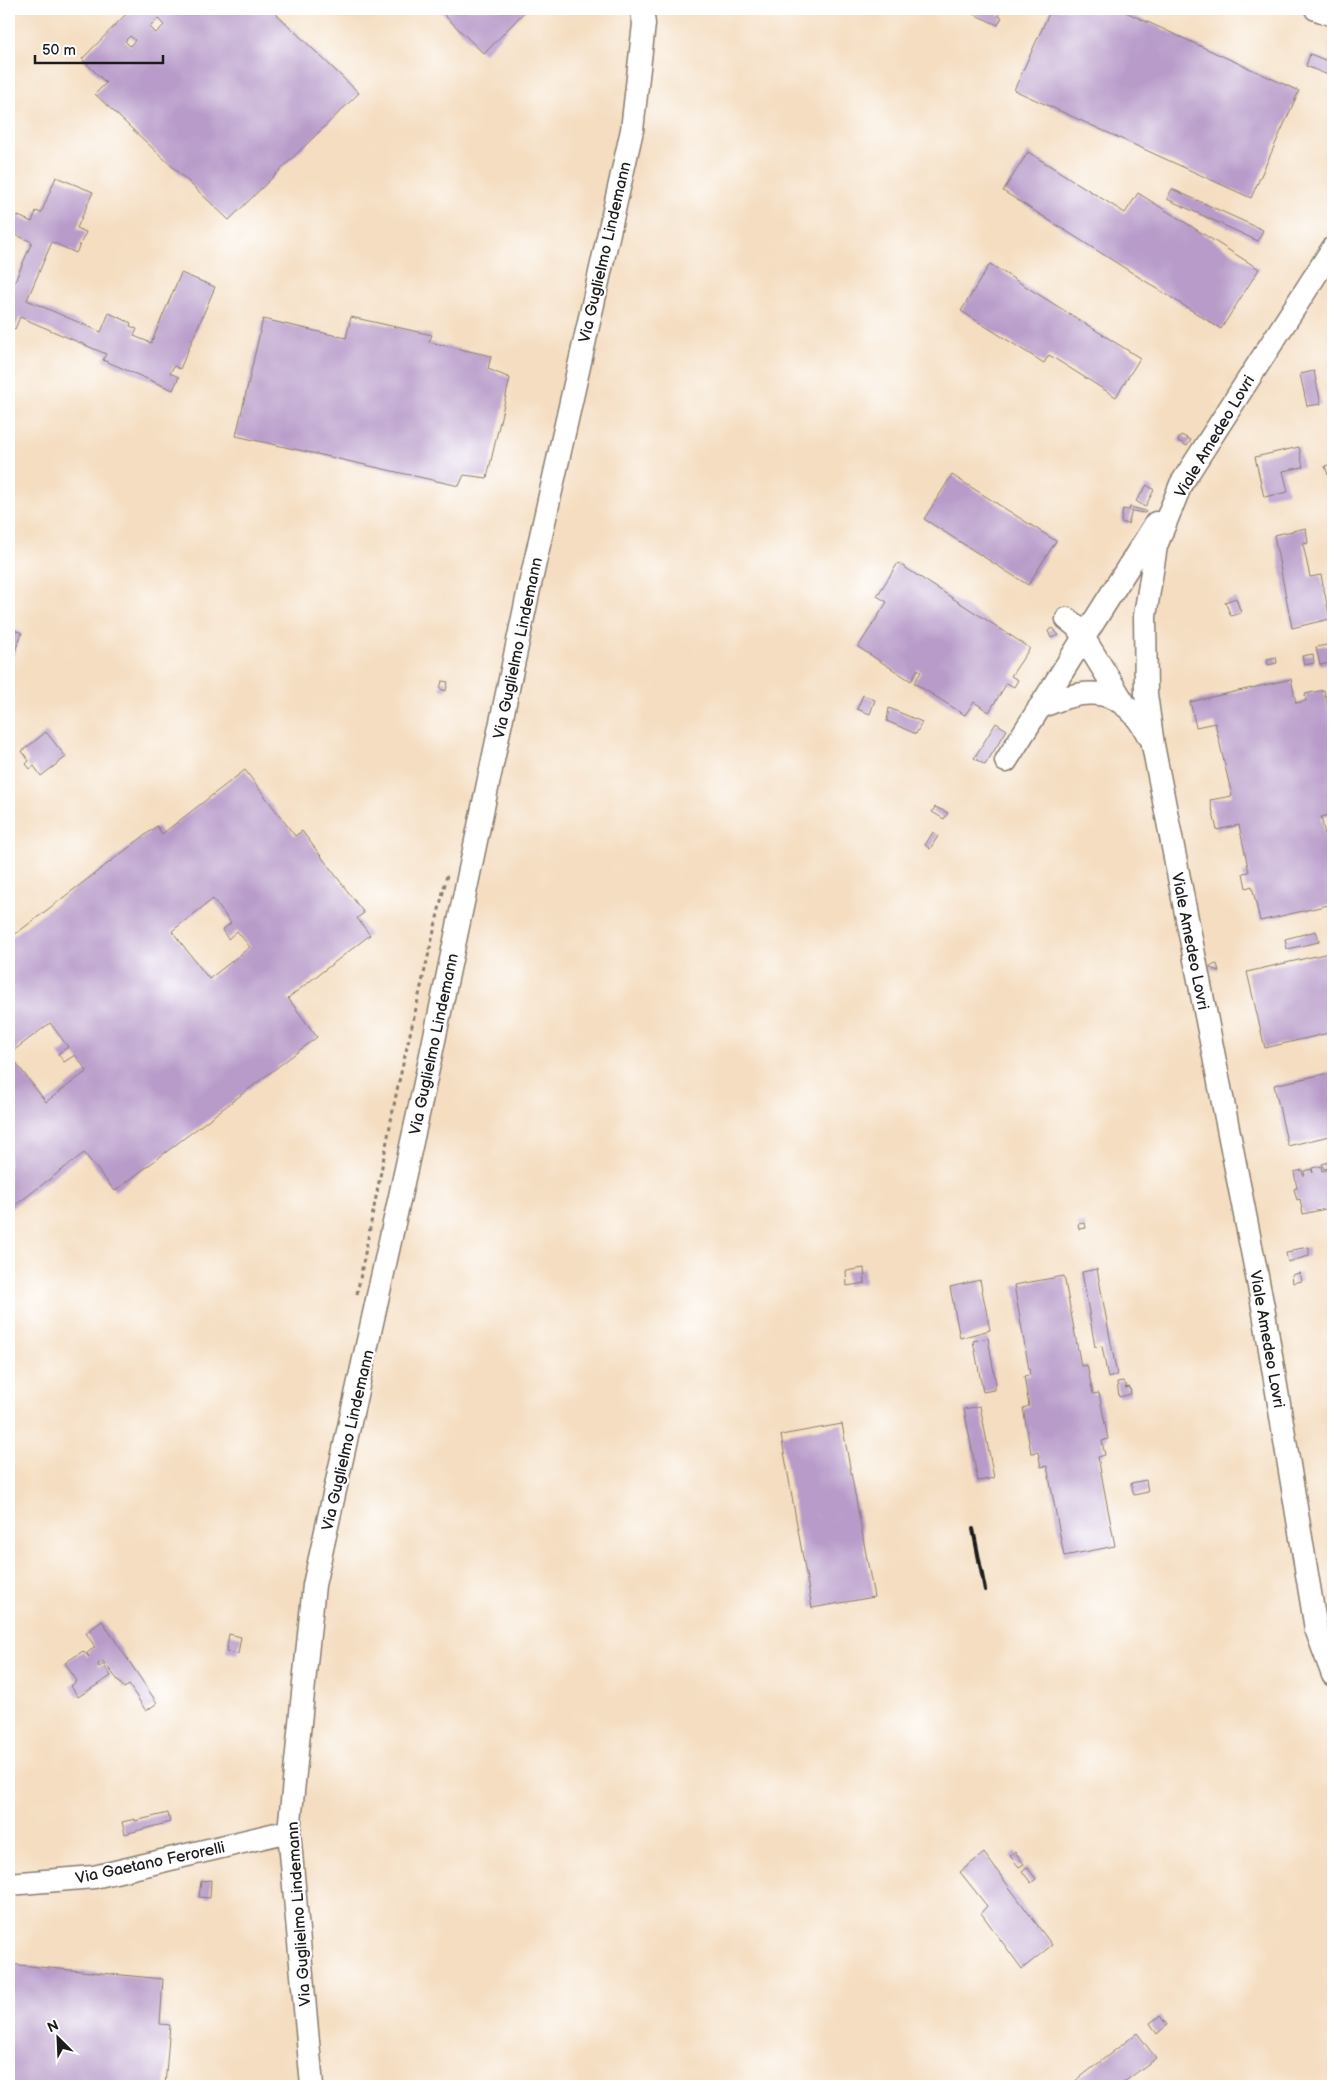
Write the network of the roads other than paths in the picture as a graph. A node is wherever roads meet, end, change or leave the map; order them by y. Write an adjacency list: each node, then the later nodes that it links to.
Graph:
1 (642, 9): 13 (street, Via Guglielmo Lindemann)
2 (1316, 9): 3 (street)
3 (1333, 15)
4 (1333, 248): 5 (street, Viale Amedeo Lovri)
5 (1181, 484): 7 (street); 10 (street, Viale Amedeo Lovri)
6 (1067, 619): 7 (street)
7 (1084, 637): 8 (street); 9 (street)
8 (1124, 703): 9 (street); 10 (street)
9 (1039, 708): 11 (street)
10 (1154, 745): 12 (street, Viale Amedeo Lovri)
11 (1006, 761)
12 (1333, 1675)
13 (289, 1831): 14 (street, Via Gaetano Ferorelli); 15 (street, Via Guglielmo Lindemann)
14 (9, 1884)
15 (312, 2086)

